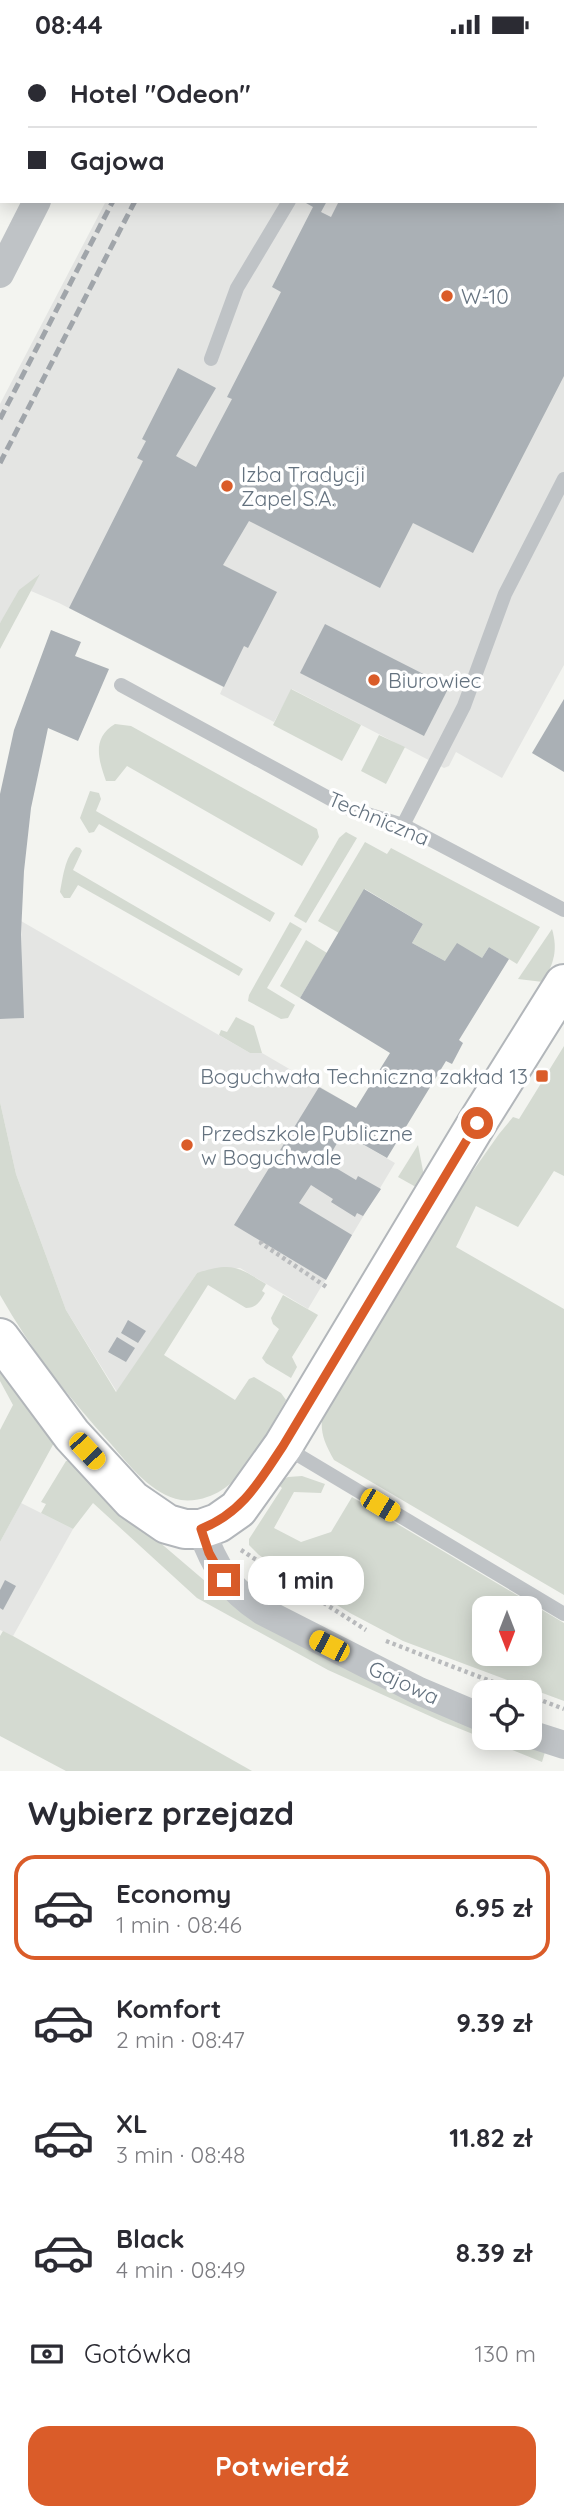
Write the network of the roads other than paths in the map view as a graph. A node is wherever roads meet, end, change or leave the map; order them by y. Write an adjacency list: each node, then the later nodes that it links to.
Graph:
1 (36, 203): 3 (street)
2 (288, 203): 4 (lane)
3 (0, 274)
4 (211, 359)
5 (564, 479): 7 (lane)
6 (121, 685): 7 (lane, Techniczna)
7 (403, 825): 8 (lane, Techniczna)
8 (564, 910)
9 (564, 984): 11 (street)
10 (0, 1338): 12 (street)
11 (283, 1446): 12 (street); 13 (lane)
12 (201, 1529): 14 (street, Gajowa)
13 (564, 1614)
14 (472, 1713)
15 (542, 1738): 16 (street)
16 (564, 1745)

